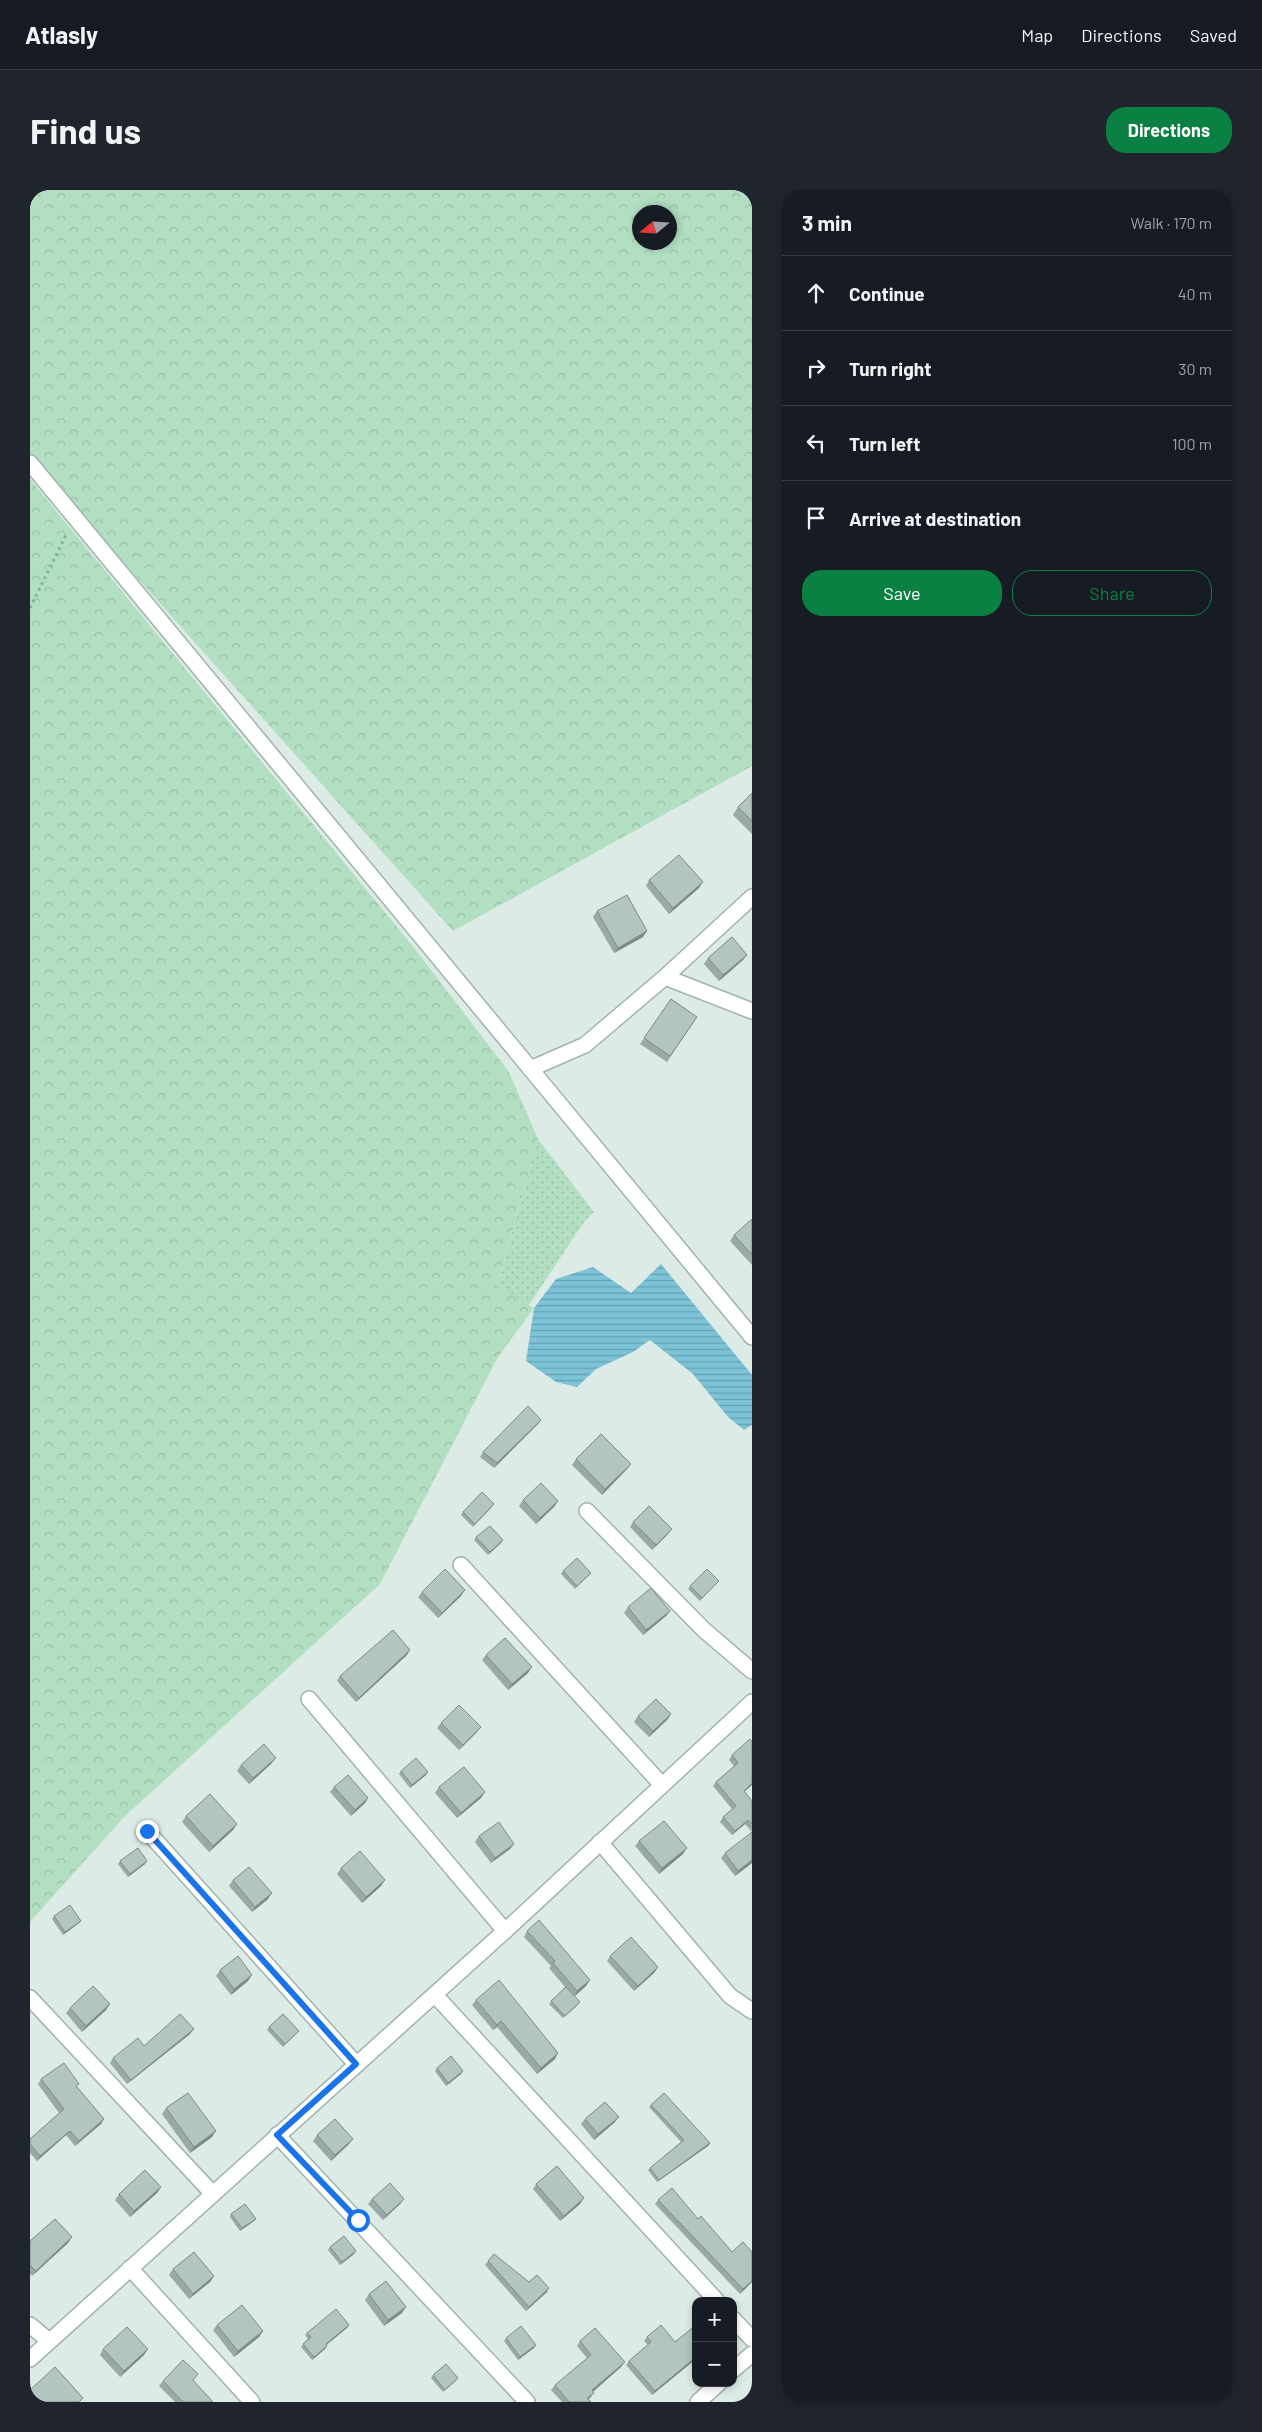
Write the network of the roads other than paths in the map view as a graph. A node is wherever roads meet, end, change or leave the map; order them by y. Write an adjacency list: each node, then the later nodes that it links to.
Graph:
1 (30, 463): 5 (street)
2 (752, 897): 3 (street)
3 (665, 977): 4 (street); 5 (street)
4 (752, 1011)
5 (530, 1068): 6 (street)
6 (752, 1337)
7 (587, 1511): 9 (street)
8 (461, 1565): 12 (street)
9 (752, 1671)
10 (309, 1699): 15 (street)
11 (752, 1702): 12 (street)
12 (662, 1785): 14 (street)
13 (147, 1831): 19 (street)
14 (600, 1842): 15 (street); 18 (street)
15 (505, 1932): 16 (street)
16 (435, 1995): 19 (street); 23 (street)
17 (30, 1998): 21 (street)
18 (752, 2011)
19 (356, 2064): 20 (street)
20 (277, 2135): 21 (street); 33 (street)
21 (212, 2194): 22 (street)
22 (130, 2268): 27 (street); 32 (street)
23 (713, 2297)
24 (737, 2323): 26 (street)
25 (30, 2325): 27 (street)
26 (752, 2339)
27 (49, 2341): 29 (street)
28 (752, 2354): 30 (street)
29 (30, 2359)
30 (737, 2367)
31 (715, 2387): 34 (street)
32 (252, 2402)
33 (526, 2402)
34 (698, 2402)

